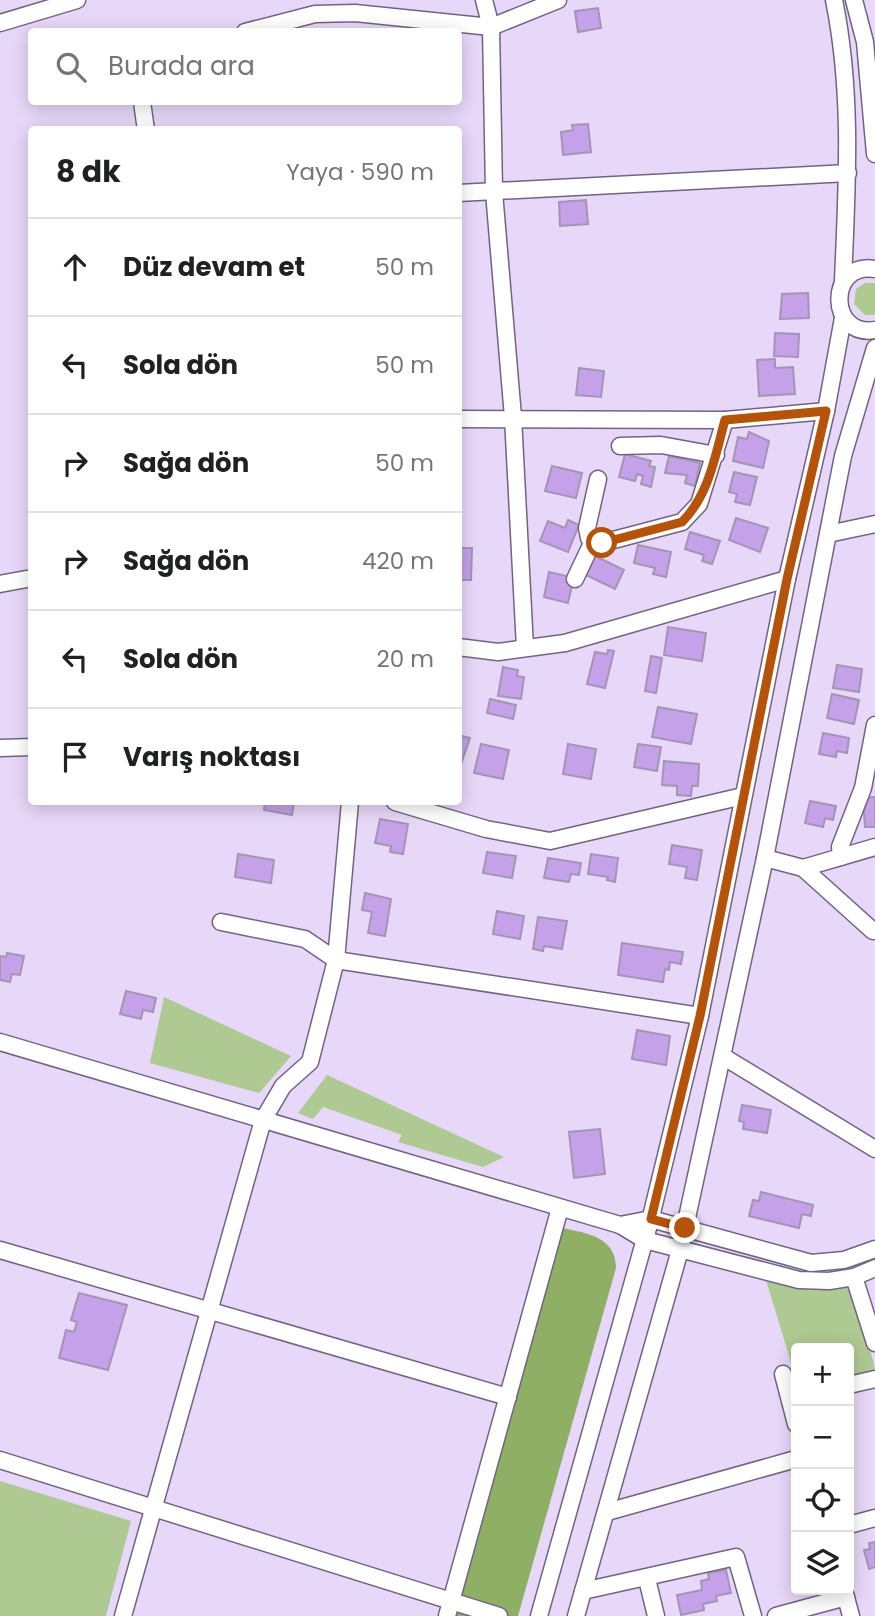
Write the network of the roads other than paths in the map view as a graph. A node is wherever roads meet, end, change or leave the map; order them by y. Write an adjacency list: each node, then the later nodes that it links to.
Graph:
1 (77, 0): 6 (street)
2 (484, 0): 7 (street)
3 (558, 0): 7 (street)
4 (834, 0): 13 (street)
5 (854, 0): 9 (street)
6 (0, 23)
7 (491, 27): 8 (street); 14 (street)
8 (261, 28)
9 (870, 40): 12 (street)
10 (142, 105): 11 (street)
11 (145, 126)
12 (875, 153)
13 (848, 173): 14 (street); 17 (street)
14 (494, 192): 15 (street); 22 (street)
15 (462, 193)
16 (875, 269): 17 (street)
17 (843, 281): 18 (street)
18 (844, 318): 19 (street); 21 (street)
19 (875, 330)
20 (875, 348): 29 (street)
21 (826, 411): 24 (street); 33 (street)
22 (513, 417): 23 (street); 24 (street); 36 (street)
23 (462, 419)
24 (725, 420): 26 (street)
25 (620, 446): 26 (street)
26 (716, 455): 30 (street)
27 (598, 479): 30 (street)
28 (875, 524): 29 (street)
29 (828, 534): 46 (street)
30 (593, 541): 32 (street)
31 (28, 579): 34 (street)
32 (575, 579)
33 (787, 579): 36 (street); 41 (street)
34 (0, 584)
35 (462, 648): 36 (street)
36 (525, 648)
37 (875, 725): 40 (street)
38 (28, 747): 39 (street)
39 (0, 748)
40 (869, 787): 45 (street)
41 (743, 796): 43 (street); 51 (street)
42 (350, 805): 50 (street)
43 (405, 805)
44 (875, 847): 45 (street)
45 (841, 857): 47 (street)
46 (765, 858): 47 (street); 53 (street)
47 (803, 869): 49 (street)
48 (221, 922): 50 (street)
49 (874, 931)
50 (336, 960): 51 (street); 54 (street)
51 (700, 1016): 57 (street)
52 (0, 1042): 54 (street)
53 (724, 1058): 55 (street); 59 (street)
54 (263, 1120): 56 (street); 66 (street)
55 (875, 1149)
56 (561, 1208): 58 (street); 72 (street)
57 (651, 1219): 58 (street); 59 (street); 60 (street)
58 (620, 1225): 60 (street)
59 (685, 1228): 61 (street); 63 (street)
60 (645, 1240): 63 (street); 86 (street)
61 (875, 1249)
62 (0, 1250): 66 (street)
63 (680, 1250): 65 (street); 76 (street)
64 (875, 1268): 65 (street)
65 (854, 1277): 67 (street)
66 (210, 1312): 72 (street); 75 (street)
67 (875, 1343)
68 (783, 1374): 71 (street)
69 (875, 1379): 70 (street)
70 (854, 1384)
71 (791, 1395)
72 (508, 1397): 83 (street)
73 (0, 1460): 75 (street)
74 (791, 1460): 76 (street)
75 (155, 1509): 83 (street); 84 (street)
76 (607, 1512): 80 (street)
77 (875, 1518): 78 (street)
78 (854, 1524)
79 (647, 1579): 80 (street); 88 (street); 89 (street)
80 (583, 1591): 87 (street)
81 (842, 1595): 90 (street)
82 (845, 1595): 91 (street)
83 (449, 1609): 85 (street)
84 (123, 1616)
85 (499, 1616)
86 (539, 1616)
87 (576, 1616)
88 (656, 1616)
89 (753, 1616)
90 (776, 1616)
91 (851, 1616)

